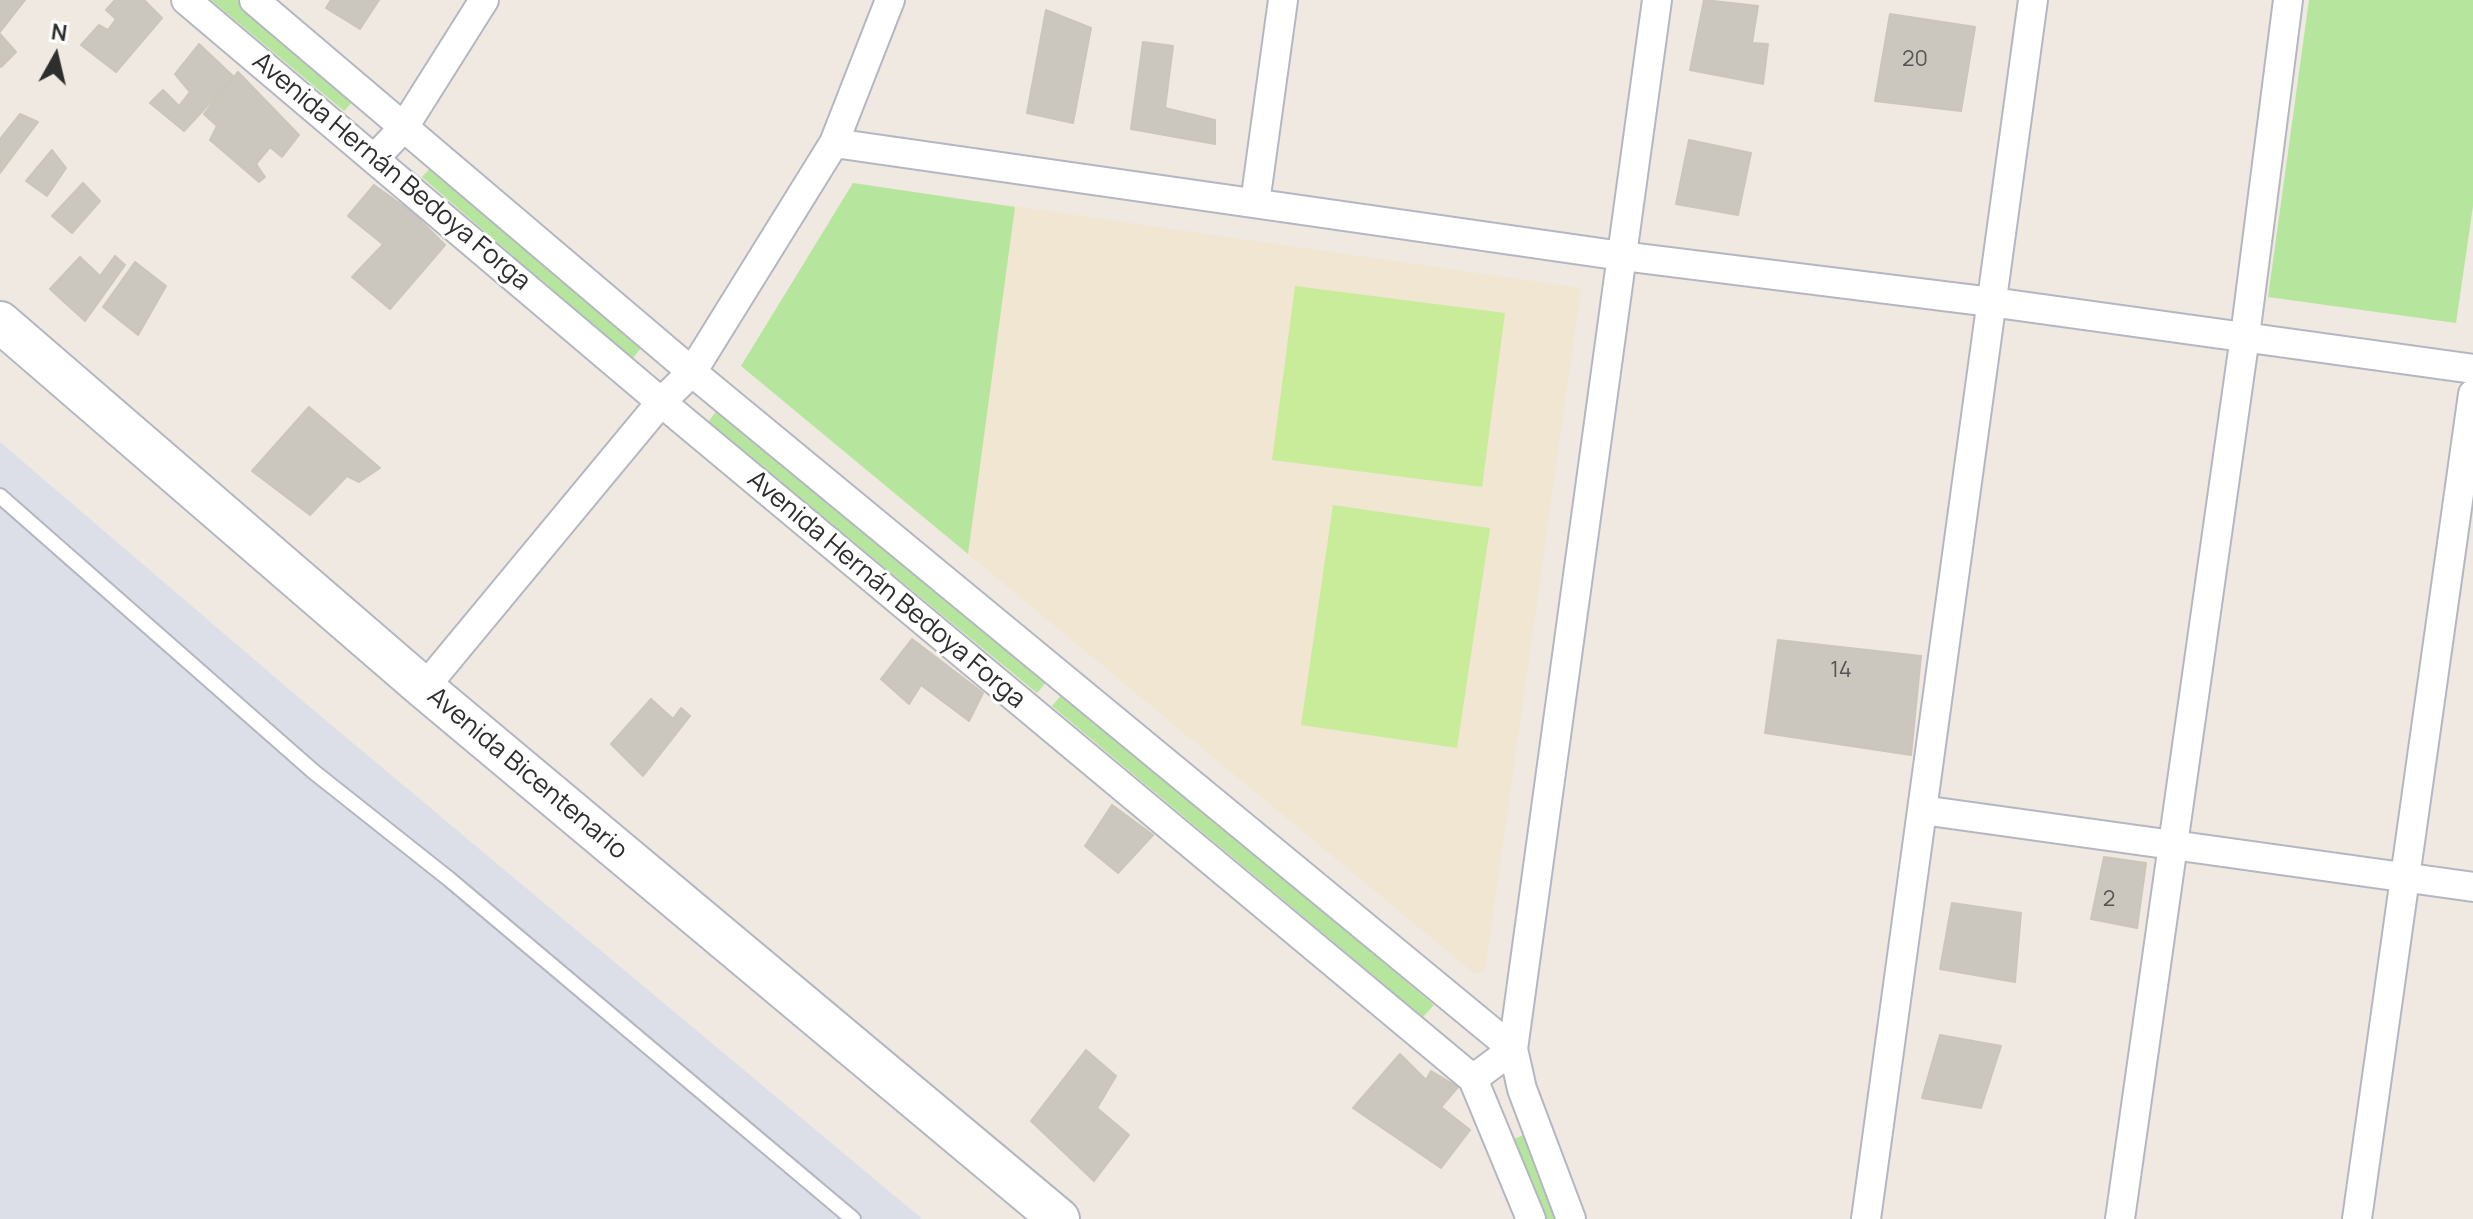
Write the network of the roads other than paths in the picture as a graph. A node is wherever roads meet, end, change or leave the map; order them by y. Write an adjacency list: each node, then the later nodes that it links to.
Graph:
1 (186, 0): 11 (street, Avenida Hernán Bedoya Forga)
2 (254, 0): 9 (street, Avenida Hernán Bedoya Forga)
3 (484, 0): 9 (street)
4 (890, 0): 10 (street)
5 (1283, 0): 12 (street)
6 (1657, 0): 13 (street)
7 (2033, 0): 14 (street)
8 (2288, 0): 16 (street)
9 (404, 127): 11 (street); 18 (street, Avenida Hernán Bedoya Forga)
10 (834, 143): 12 (street); 18 (street)
11 (375, 158): 20 (street, Avenida Hernán Bedoya Forga)
12 (1255, 203): 13 (street)
13 (1622, 256): 14 (street); 27 (street)
14 (1991, 302): 16 (street); 23 (street)
15 (0, 322): 22 (main road, Avenida Bicentenario)
16 (2245, 336): 17 (street); 24 (street)
17 (2473, 369)
18 (692, 372): 20 (street); 27 (street, Avenida Hernán Bedoya Forga)
19 (2473, 394): 25 (street)
20 (661, 402): 22 (street); 28 (street, Avenida Hernán Bedoya Forga)
21 (0, 496): 29 (lane)
22 (424, 688): 30 (main road, Avenida Bicentenario)
23 (1922, 810): 24 (street); 33 (street)
24 (2171, 846): 25 (street); 34 (street)
25 (2404, 878): 26 (street); 35 (street)
26 (2473, 887)
27 (1513, 1049): 28 (street); 32 (street)
28 (1473, 1079): 31 (street, Avenida Hernán Bedoya Forga)
29 (853, 1219)
30 (1059, 1219)
31 (1531, 1219)
32 (1571, 1219)
33 (1866, 1219)
34 (2120, 1219)
35 (2357, 1219)

